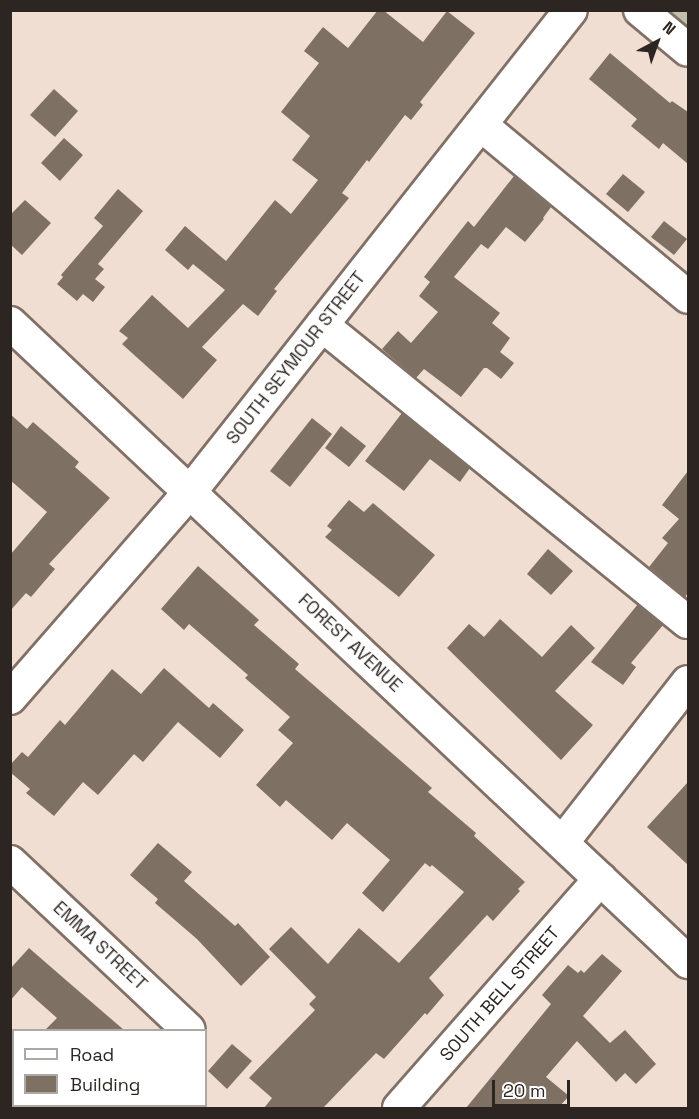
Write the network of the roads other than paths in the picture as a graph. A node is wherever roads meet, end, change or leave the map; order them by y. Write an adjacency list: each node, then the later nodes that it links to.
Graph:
1 (572, 10): 4 (street, SOUTH SEYMOUR STREET)
2 (639, 10): 3 (street)
3 (688, 50)
4 (481, 125): 5 (street); 7 (street, SOUTH SEYMOUR STREET)
5 (688, 297)
6 (10, 323): 8 (street, FOREST AVENUE)
7 (322, 326): 8 (street, SOUTH SEYMOUR STREET); 9 (street)
8 (190, 492): 11 (street, SOUTH SEYMOUR STREET); 12 (street, FOREST AVENUE)
9 (688, 622)
10 (685, 694): 12 (street)
11 (10, 698)
12 (562, 843): 14 (street, FOREST AVENUE)
13 (10, 862): 16 (street, EMMA STREET)
14 (600, 879): 15 (street, FOREST AVENUE); 17 (street, SOUTH BELL STREET)
15 (688, 962)
16 (188, 1029)
17 (399, 1108)

